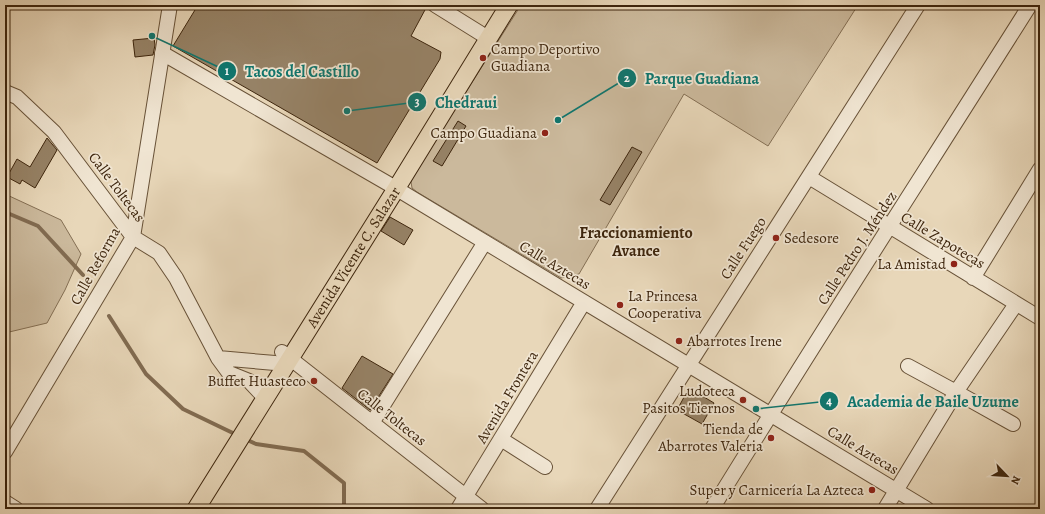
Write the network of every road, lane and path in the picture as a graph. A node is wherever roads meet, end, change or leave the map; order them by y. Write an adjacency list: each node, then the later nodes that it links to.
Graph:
1 (170, 5): 8 (street, Calle Reforma)
2 (435, 5): 7 (street)
3 (496, 5): 7 (main road, Avenida Vicente C. Salazar)
4 (509, 5): 7 (main road, Avenida Vicente C. Salazar)
5 (918, 5): 11 (street, Calle Fuego)
6 (1030, 5): 13 (street, Calle Pedro J. Méndez)
7 (483, 35): 12 (main road, Avenida Vicente C. Salazar)
8 (162, 53): 12 (street, Calle Aztecas); 14 (street, Calle Reforma)
9 (5, 92): 14 (street, Calle Toltecas)
10 (1040, 170): 16 (street)
11 (809, 178): 13 (street, Calle Zapotecas); 22 (street, Calle Fuego)
12 (392, 186): 15 (street, Calle Aztecas); 21 (main road, Avenida Vicente C. Salazar)
13 (890, 227): 16 (street, Calle Zapotecas); 26 (street, Calle Pedro J. Méndez)
14 (133, 238): 20 (street, Calle Toltecas); 30 (street, Calle Reforma)
15 (485, 242): 17 (street, Calle Aztecas); 27 (street)
16 (973, 278): 18 (street, Calle Zapotecas)
17 (584, 302): 22 (street, Calle Aztecas); 29 (street, Avenida Frontera)
18 (1016, 304): 19 (street, Calle Zapotecas); 24 (street)
19 (1040, 318)
20 (218, 358): 21 (street); 25 (street, Calle Toltecas)
21 (282, 358): 25 (main road, Avenida Vicente C. Salazar); 27 (street, Calle Toltecas)
22 (688, 365): 26 (street, Calle Aztecas); 39 (street, Calle Fuego)
23 (908, 366): 24 (street)
24 (956, 392): 28 (street); 32 (street)
25 (262, 394): 35 (main road, Avenida Vicente C. Salazar)
26 (770, 414): 32 (street, Calle Aztecas); 40 (street, Calle Pedro J. Méndez)
27 (372, 423): 33 (street, Calle Toltecas)
28 (1013, 424)
29 (501, 439): 31 (street); 33 (street, Avenida Frontera)
30 (5, 452)
31 (545, 467)
32 (896, 490): 41 (street); 42 (street, Calle Aztecas)
33 (466, 496): 37 (street, Avenida Frontera); 38 (street, Calle Toltecas)
34 (5, 502): 36 (street)
35 (195, 508)
36 (16, 509)
37 (458, 509)
38 (482, 509)
39 (597, 509)
40 (712, 509)
41 (885, 509)
42 (927, 509)

